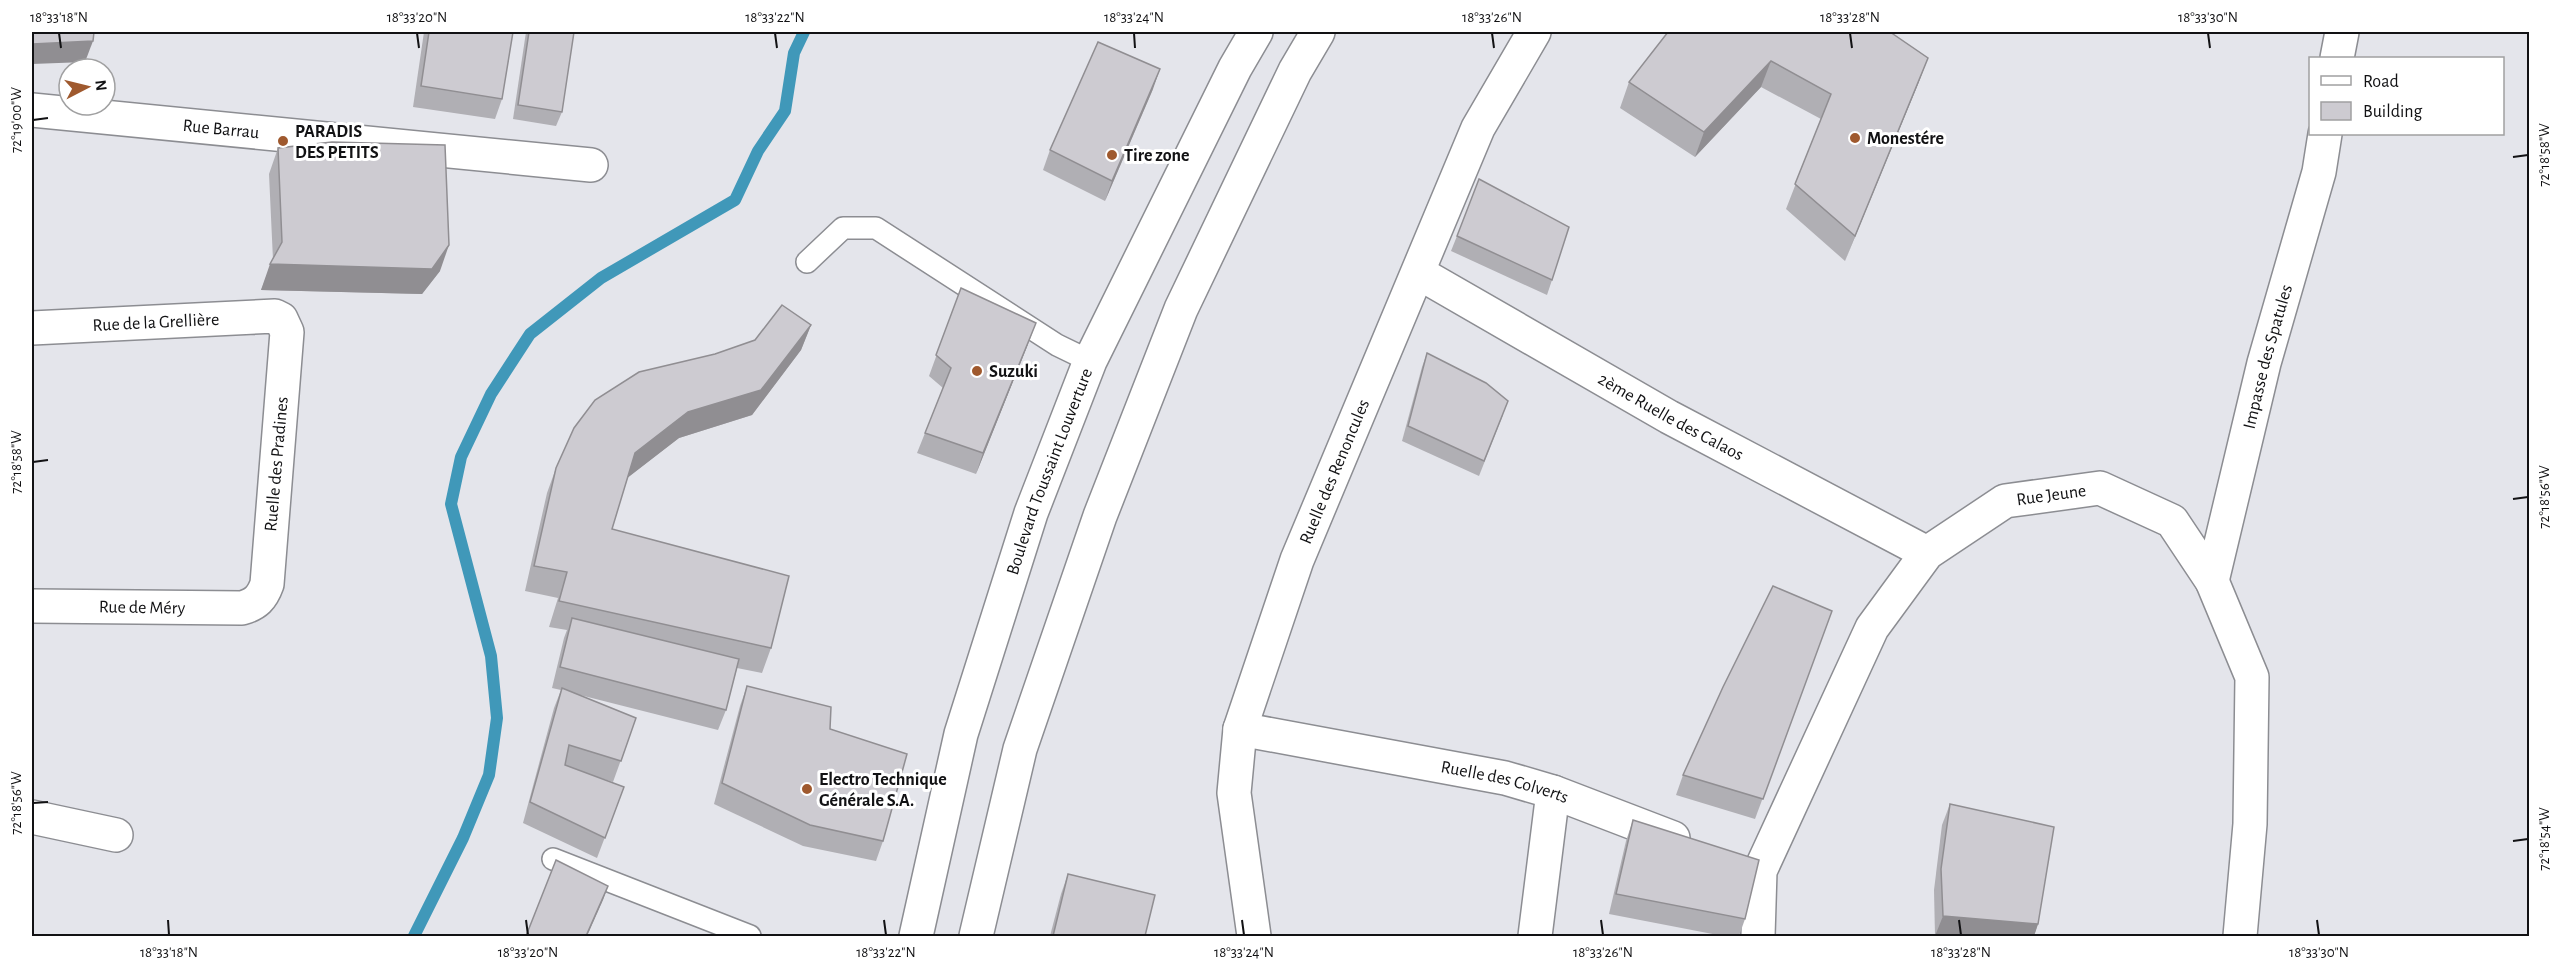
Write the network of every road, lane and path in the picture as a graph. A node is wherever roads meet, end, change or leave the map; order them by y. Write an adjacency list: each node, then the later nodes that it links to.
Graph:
1 (1256, 32): 13 (street, Boulevard Toussaint Louverture)
2 (1318, 32): 26 (street)
3 (1534, 32): 10 (street, Ruelle des Renoncules)
4 (2342, 32): 5 (street)
5 (2337, 57)
6 (32, 110): 8 (street, Rue Barrau)
7 (2325, 135): 15 (street, Impasse des Spatules)
8 (591, 165)
9 (807, 261): 13 (lane)
10 (1419, 273): 14 (street, 2ème Ruelle des Calaos); 18 (street, Ruelle des Renoncules)
11 (281, 319): 12 (street, Rue de la Grellière); 16 (street, Ruelle des Pradines)
12 (32, 328)
13 (1090, 361): 25 (street, Boulevard Toussaint Louverture)
14 (1927, 553): 15 (street, Rue Jeune); 23 (street, Rue Jeune)
15 (2212, 581): 30 (street, Rue Jeune)
16 (253, 605): 17 (street, Rue de Méry)
17 (32, 606)
18 (1240, 729): 19 (street, Ruelle des Colverts); 27 (street, Ruelle des Renoncules)
19 (1553, 792): 23 (street, Ruelle des Colverts); 28 (street)
20 (32, 817): 21 (street)
21 (116, 835)
22 (553, 859): 24 (lane)
23 (1760, 871): 29 (street, Rue Jeune)
24 (750, 936)
25 (916, 936)
26 (976, 936)
27 (1254, 936)
28 (1535, 936)
29 (1758, 936)
30 (2240, 936)

